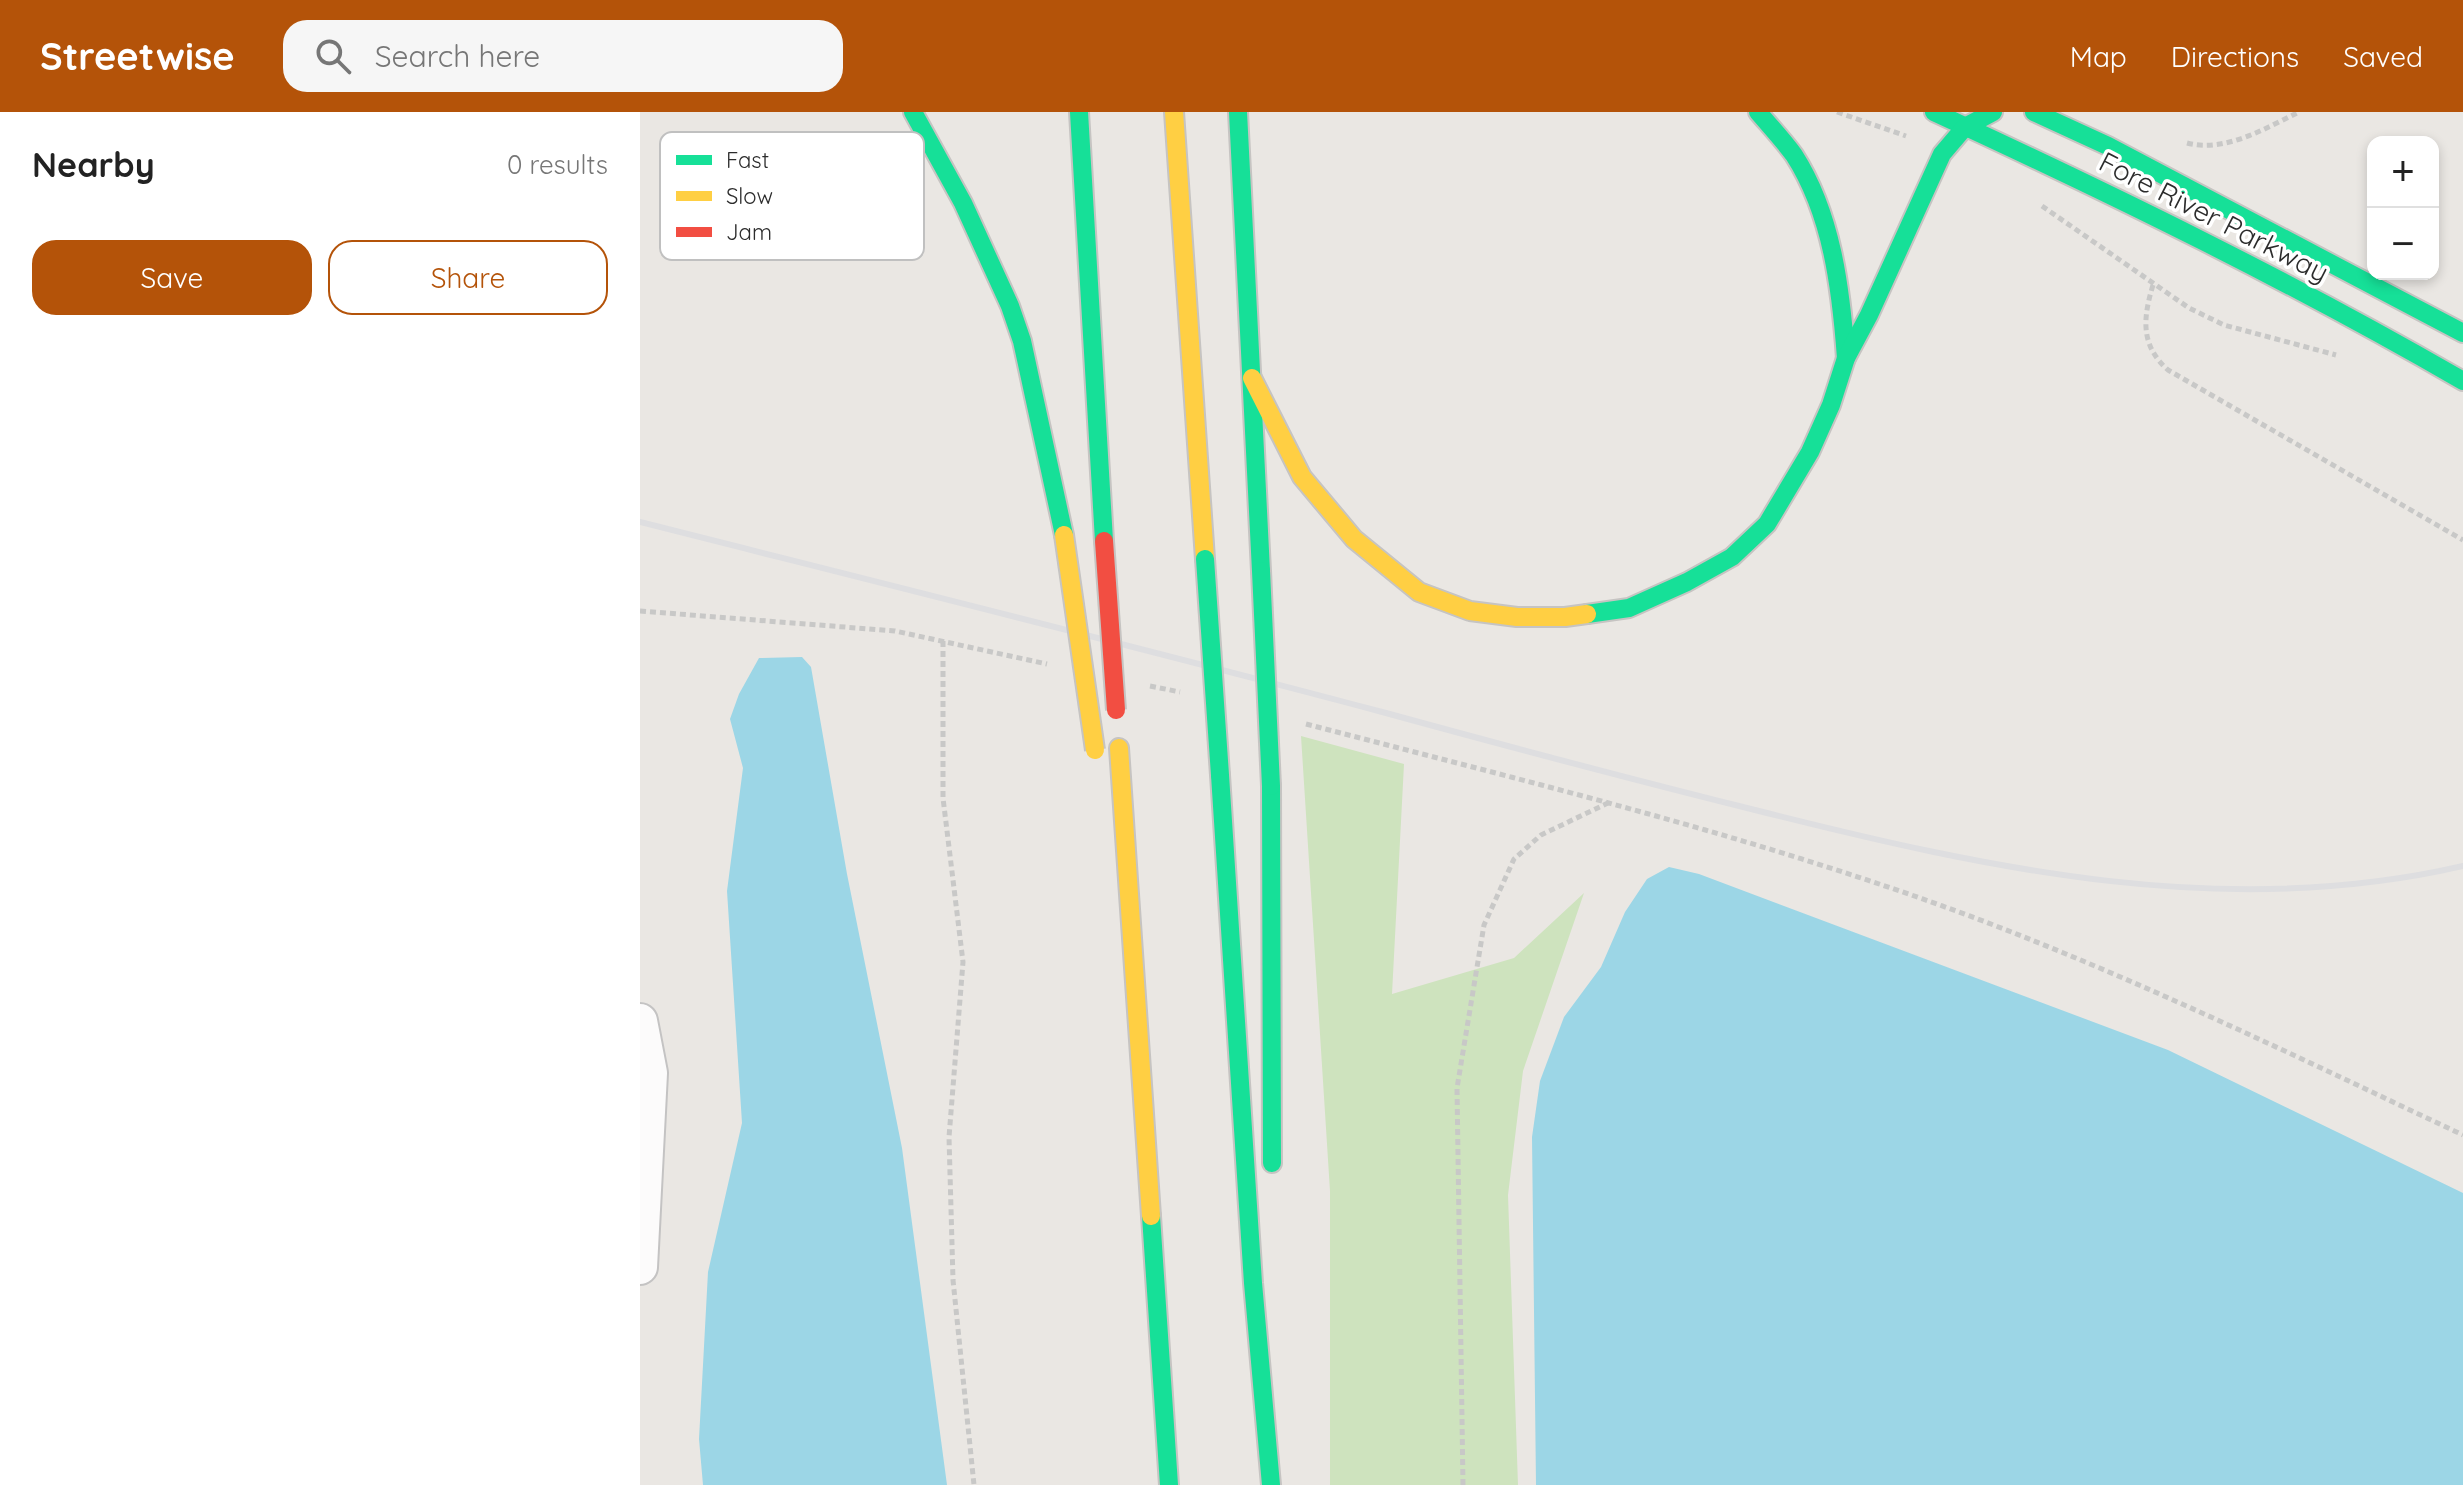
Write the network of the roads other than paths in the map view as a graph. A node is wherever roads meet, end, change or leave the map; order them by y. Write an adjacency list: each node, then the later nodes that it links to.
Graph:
1 (913, 112): 10 (main road, bridge)
2 (1079, 112): 18 (main road, bridge)
3 (1174, 112): 24 (main road, bridge)
4 (1238, 112): 14 (main road)
5 (1758, 112): 13 (main road)
6 (1934, 112): 9 (main road, Fore River Parkway)
7 (1993, 112): 9 (main road)
8 (2034, 112): 12 (main road, Fore River Parkway)
9 (1965, 127): 13 (main road); 15 (main road, Fore River Parkway)
10 (924, 132)
11 (924, 132): 16 (main road, bridge)
12 (2463, 333)
13 (1846, 358): 14 (main road)
14 (1252, 378): 20 (main road, bridge)
15 (2463, 381)
16 (1097, 758)
17 (1105, 812): 18 (main road)
18 (1138, 1012): 23 (main road)
19 (640, 1021): 21 (street)
20 (1272, 1183)
21 (640, 1267)
22 (1273, 1294): 24 (main road)
23 (1169, 1485)
24 (1272, 1485)

